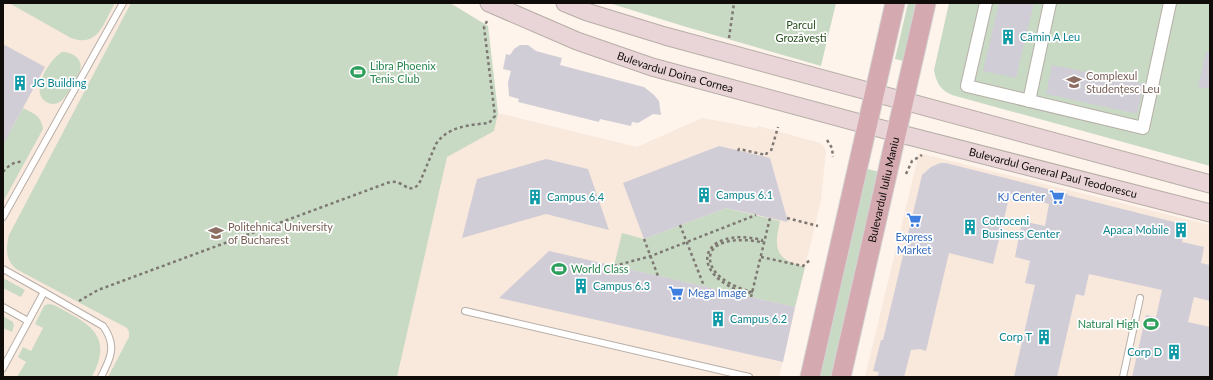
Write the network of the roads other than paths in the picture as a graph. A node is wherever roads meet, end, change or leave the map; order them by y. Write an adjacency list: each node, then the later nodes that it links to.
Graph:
1 (123, 3): 16 (lane)
2 (565, 3): 9 (main road)
3 (895, 3): 9 (main road)
4 (926, 3): 10 (main road, Bulevardul Iuliu Maniu)
5 (986, 3): 11 (street)
6 (1050, 3): 11 (street)
7 (1170, 3): 11 (street)
8 (489, 11): 12 (main road, Bulevardul Doina Cornea)
9 (874, 93): 10 (main road); 12 (main road)
10 (903, 101): 13 (main road, Bulevardul Iuliu Maniu); 14 (main road)
11 (1029, 101)
12 (868, 125): 13 (main road, Bulevardul Doina Cornea); 26 (main road)
13 (897, 133): 15 (main road, Bulevardul General Paul Teodorescu); 27 (main road, Bulevardul Iuliu Maniu)
14 (1210, 184)
15 (1210, 213)
16 (3, 217)
17 (3, 269): 18 (lane)
18 (44, 292): 22 (lane); 24 (lane)
19 (1140, 298): 28 (lane)
20 (3, 307): 22 (lane)
21 (465, 312): 25 (lane)
22 (28, 321): 23 (lane)
23 (3, 368)
24 (101, 377)
25 (749, 377)
26 (810, 377)
27 (841, 377)
28 (1123, 377)

